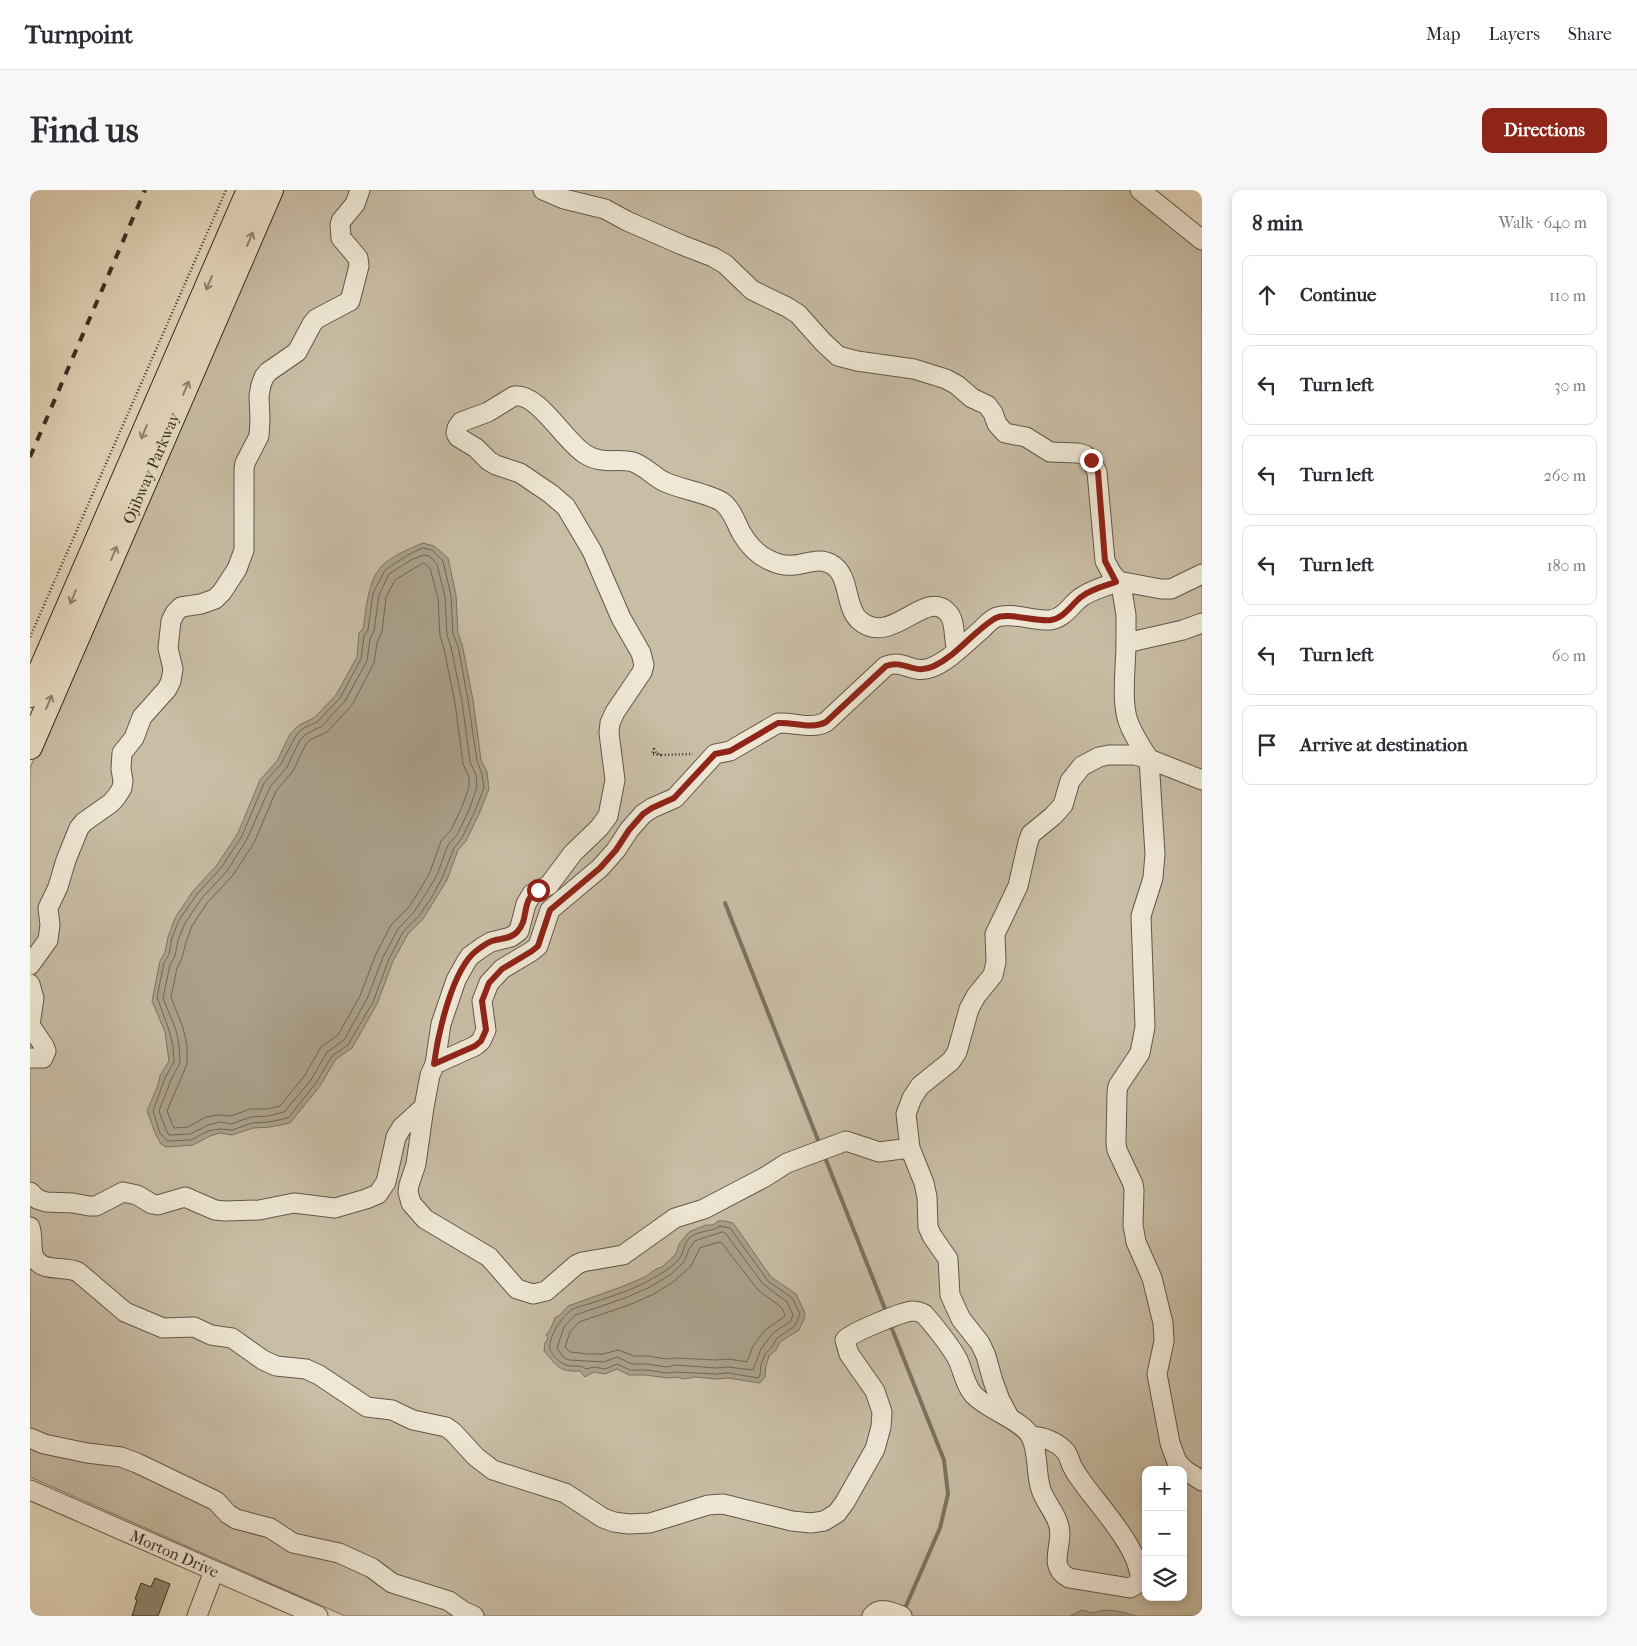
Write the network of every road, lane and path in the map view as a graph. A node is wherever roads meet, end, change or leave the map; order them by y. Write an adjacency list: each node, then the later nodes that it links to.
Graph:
1 (226, 190): 11 (path)
2 (249, 190): 14 (main road, Ojibway Parkway, one-way to 14)
3 (271, 190): 15 (main road, Ojibway Parkway, one-way to 3)
4 (360, 190): 20 (street)
5 (543, 190): 9 (street)
6 (1140, 190): 7 (street)
7 (1202, 240)
8 (1202, 574): 9 (street)
9 (1117, 580): 12 (street); 13 (street)
10 (1202, 623): 12 (street)
11 (30, 637)
12 (1126, 643): 18 (street)
13 (957, 650): 16 (street); 23 (street)
14 (30, 695)
15 (30, 747)
16 (715, 754): 17 (path); 23 (street)
17 (661, 755)
18 (1149, 758): 19 (street); 25 (street); 31 (street)
19 (1202, 780)
20 (30, 965)
21 (30, 984): 22 (street)
22 (30, 1058)
23 (434, 1064): 24 (street)
24 (421, 1112): 25 (street); 26 (street)
25 (910, 1148): 28 (street)
26 (30, 1192)
27 (30, 1227): 28 (street)
28 (1009, 1417): 29 (street)
29 (1031, 1436): 29 (street)
30 (30, 1438): 36 (street)
31 (1202, 1481)
32 (30, 1490): 33 (street, Morton Drive)
33 (214, 1570): 34 (street); 35 (street, Morton Drive)
34 (197, 1616)
35 (318, 1616)
36 (474, 1616)
37 (872, 1616): 38 (street)
38 (902, 1616)

